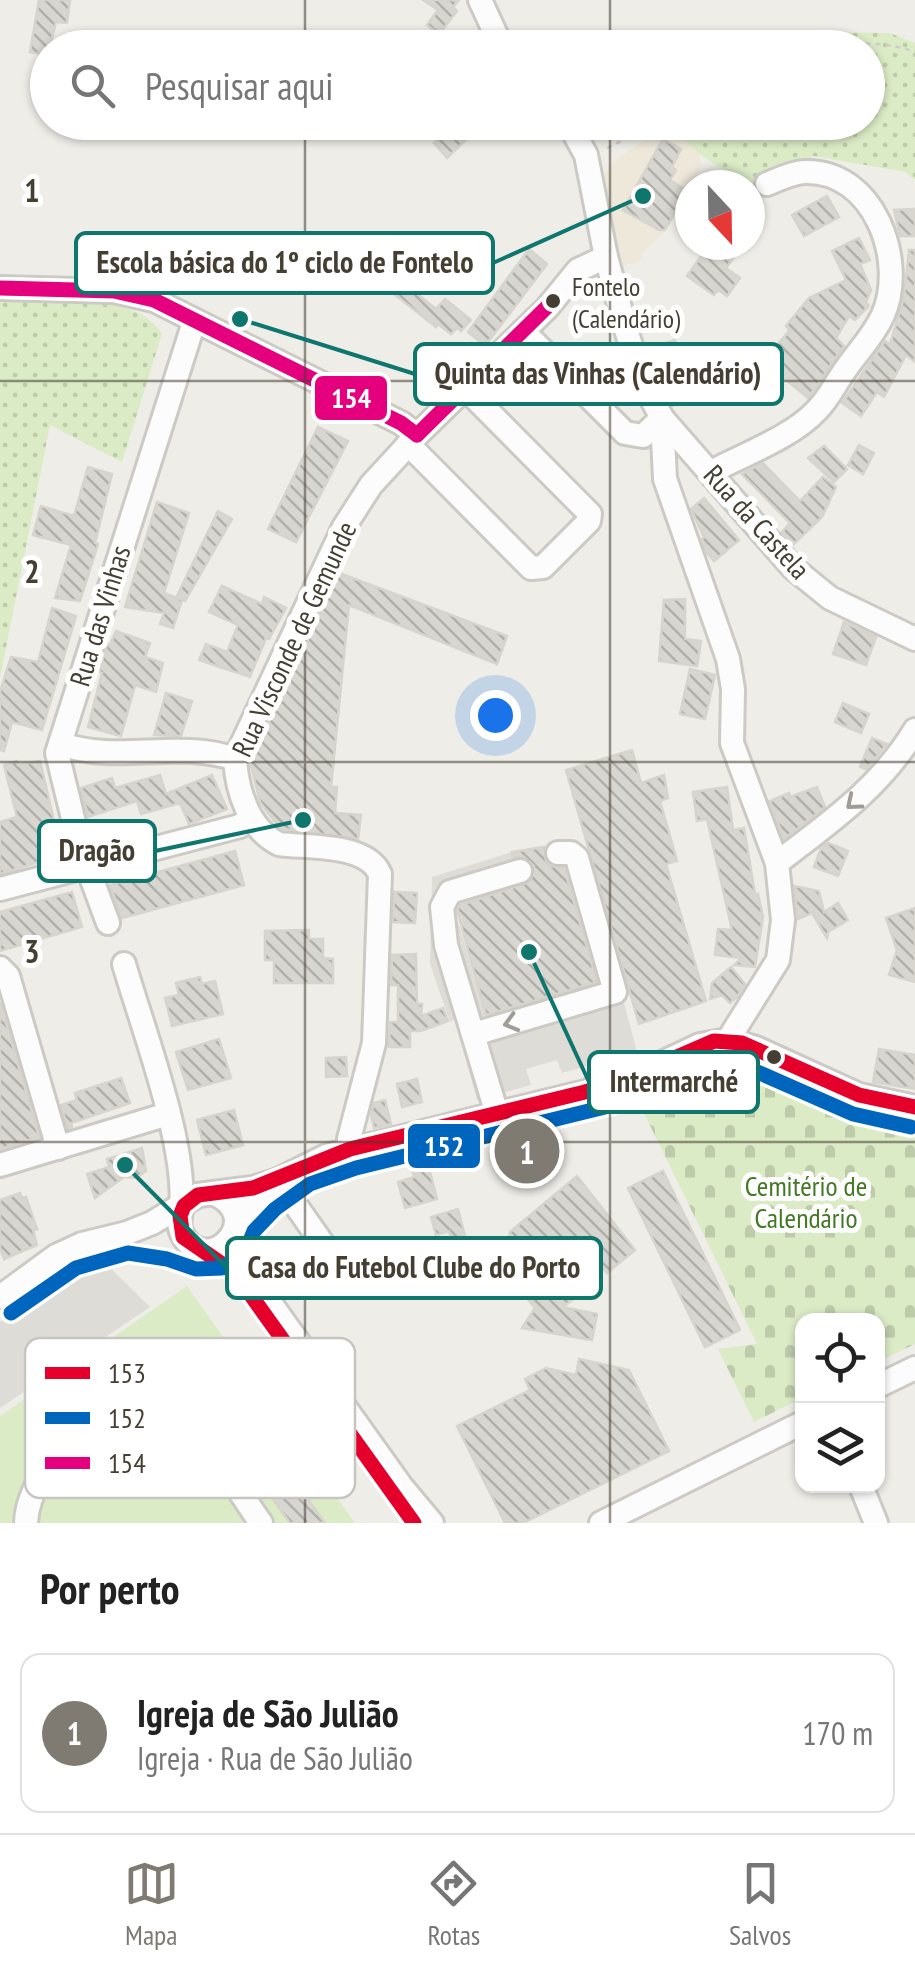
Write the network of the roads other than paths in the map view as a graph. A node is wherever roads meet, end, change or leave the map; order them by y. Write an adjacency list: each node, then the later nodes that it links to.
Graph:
1 (480, 0): 2 (street)
2 (494, 30)
3 (578, 140): 5 (street)
4 (768, 184): 12 (street)
5 (606, 257): 8 (street, Rua Visconde de Gemunde); 10 (street)
6 (0, 288): 7 (street)
7 (194, 322): 11 (street); 15 (street, Rua das Vinhas)
8 (524, 331): 9 (street, Rua Visconde de Gemunde); 10 (street)
9 (466, 389): 11 (street, Rua Visconde de Gemunde); 11 (street)
10 (662, 418): 12 (street, Rua da Castela); 19 (street)
11 (412, 440): 16 (street, Rua Visconde de Gemunde)
12 (712, 472): 13 (street, Rua da Castela)
13 (915, 639)
14 (915, 730): 19 (street, one-way to 19)
15 (61, 744): 16 (street); 20 (street)
16 (234, 760): 17 (street, Rua Visconde de Gemunde)
17 (251, 818): 20 (street); 32 (street)
18 (558, 853): 26 (street, one-way to 26)
19 (777, 863): 27 (street)
20 (88, 867): 22 (street); 23 (street)
21 (520, 871): 26 (street)
22 (0, 889)
23 (108, 923)
24 (124, 964): 29 (street)
25 (0, 968): 31 (street)
26 (474, 1034): 30 (street)
27 (728, 1040): 28 (street); 30 (street)
28 (915, 1108)
29 (168, 1114): 31 (street); 33 (street)
30 (497, 1114): 32 (street)
31 (58, 1148): 34 (street)
32 (350, 1149): 35 (street)
33 (181, 1164): 36 (street); 37 (street)
34 (0, 1165)
35 (278, 1180): 36 (street); 38 (street); 41 (street)
36 (211, 1194): 37 (street); 38 (street)
37 (184, 1206): 39 (street); 40 (street)
38 (236, 1226): 40 (street); 44 (street)
39 (128, 1233): 40 (street); 42 (street)
40 (194, 1247): 43 (street)
41 (325, 1247)
42 (0, 1296)
43 (282, 1338)
44 (295, 1338)
45 (915, 1368): 46 (street)
46 (885, 1383)
47 (355, 1422): 56 (street)
48 (795, 1426): 57 (street)
49 (355, 1441): 55 (street)
50 (864, 1493): 58 (street)
51 (31, 1498): 53 (street)
52 (243, 1498): 54 (street)
53 (26, 1523)
54 (261, 1523)
55 (414, 1523)
56 (432, 1523)
57 (600, 1523)
58 (876, 1523)

